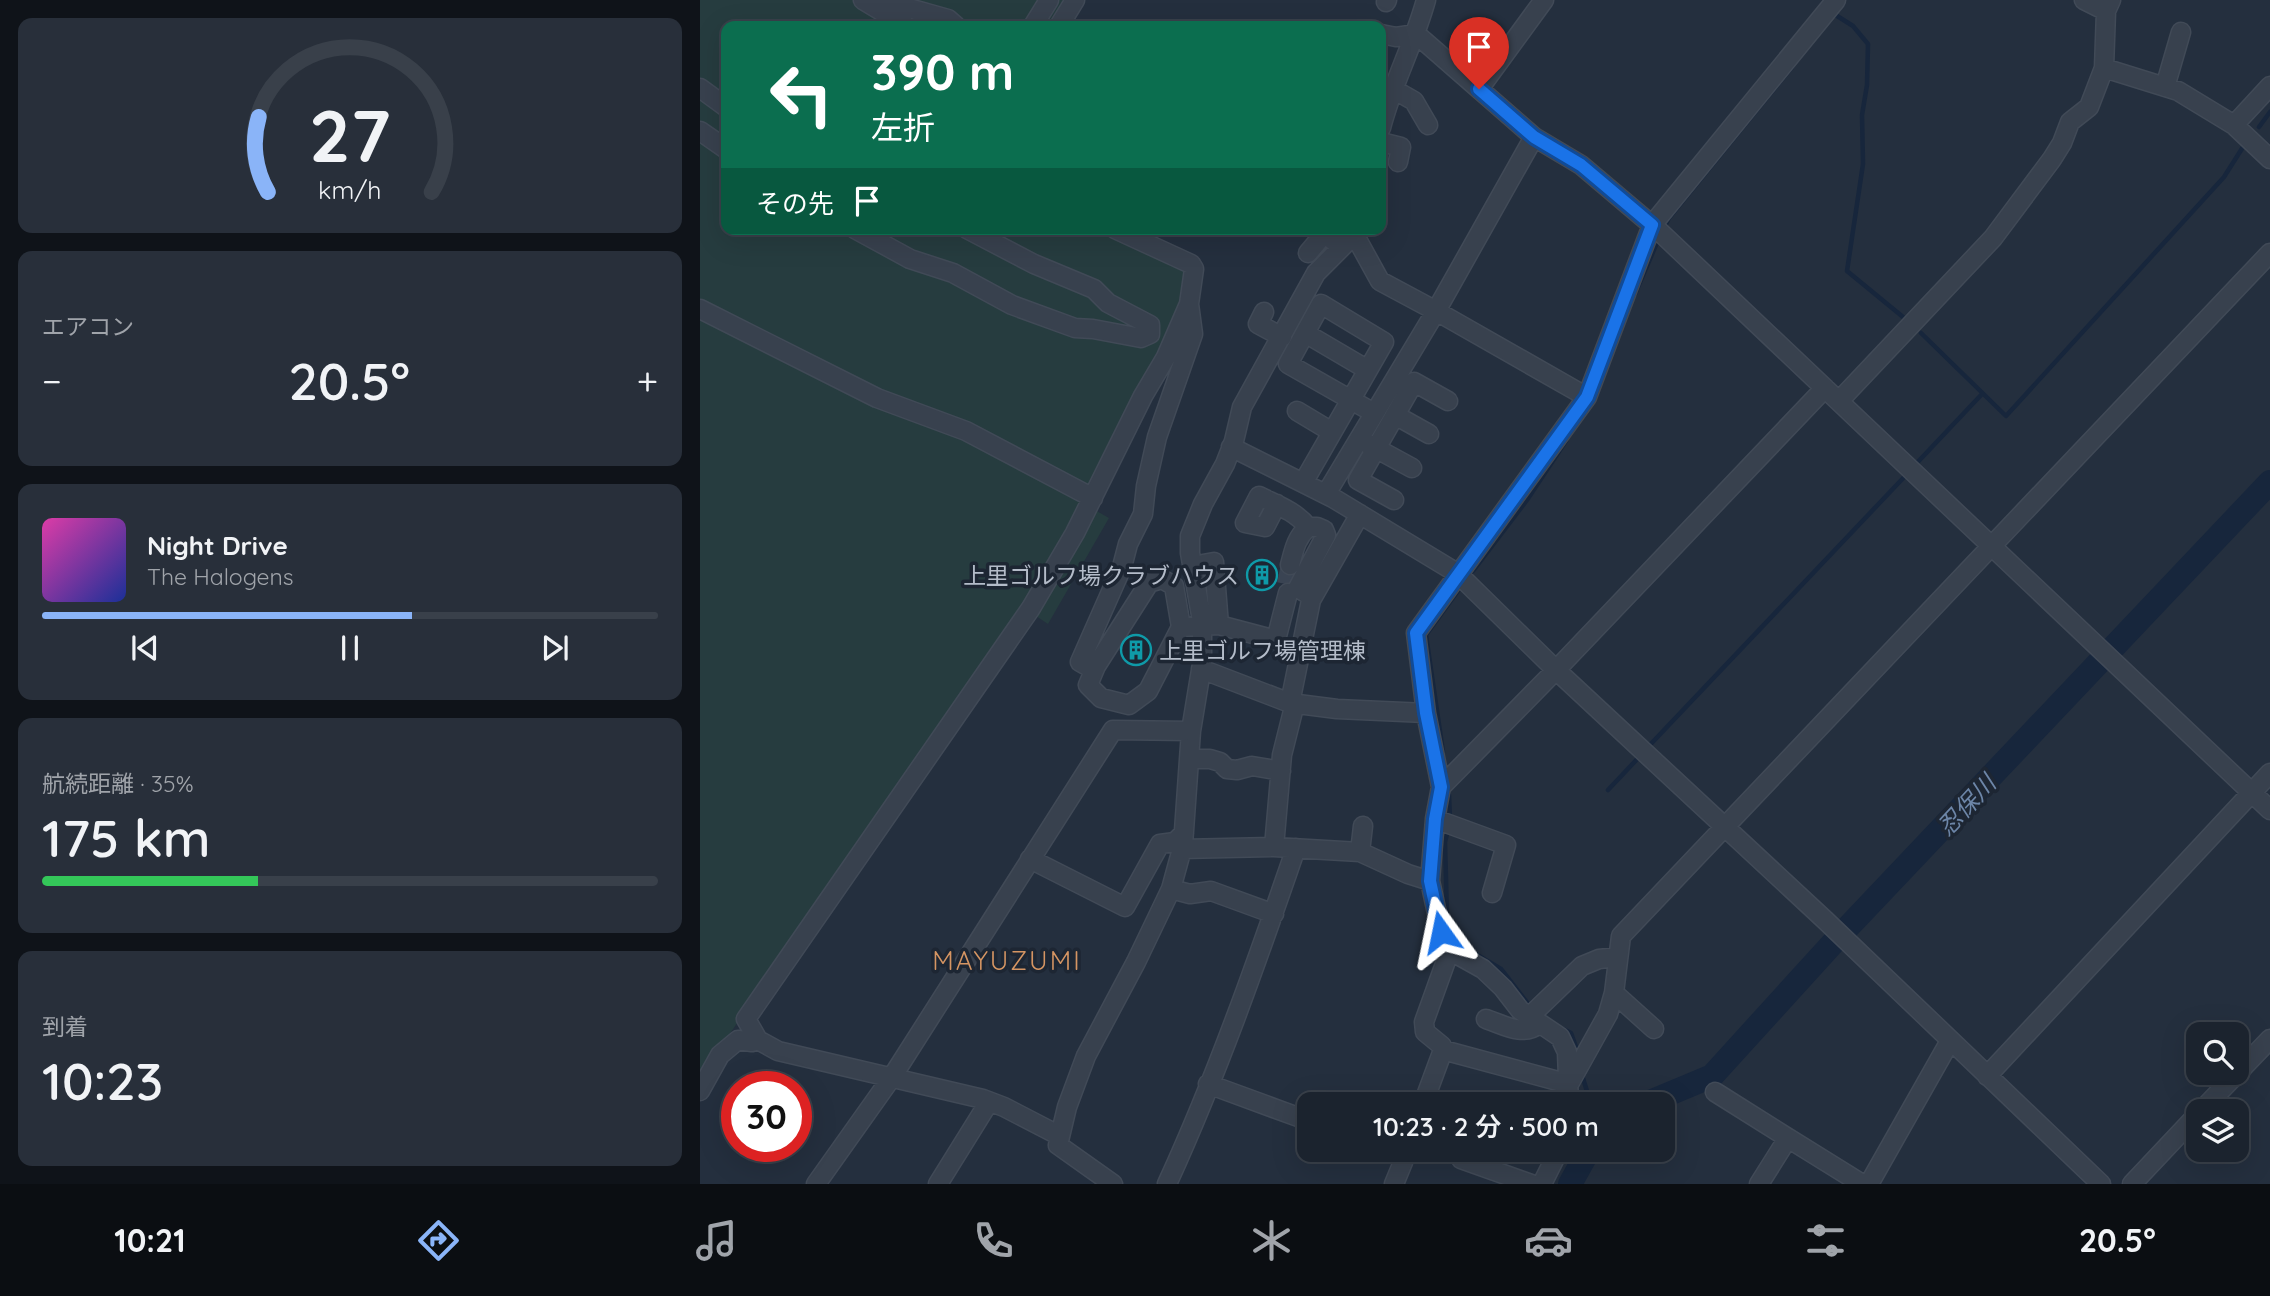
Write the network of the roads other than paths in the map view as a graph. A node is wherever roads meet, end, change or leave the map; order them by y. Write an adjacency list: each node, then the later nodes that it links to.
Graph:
1 (863, 0): 10 (street)
2 (880, 0): 11 (street)
3 (1049, 0): 12 (street)
4 (1076, 0): 13 (street)
5 (1426, 0): 15 (street)
6 (1544, 0): 22 (street)
7 (1836, 0): 32 (street)
8 (2084, 0): 9 (street)
9 (2108, 5): 17 (street)
10 (898, 21)
11 (950, 21)
12 (1036, 21)
13 (1062, 21)
14 (2181, 32): 19 (street)
15 (1416, 34): 16 (street); 21 (street); 22 (street)
16 (1386, 35)
17 (2104, 68): 19 (street); 51 (street)
18 (2270, 86): 25 (street)
19 (2165, 87): 25 (street)
20 (700, 88): 23 (street)
21 (1389, 89): 24 (street)
22 (1479, 89): 27 (street)
23 (721, 103)
24 (1428, 125)
25 (2234, 125): 30 (street)
26 (700, 131): 29 (street)
27 (1534, 137): 32 (street); 42 (street)
28 (1386, 143): 31 (street)
29 (721, 146)
30 (2270, 159)
31 (1398, 162)
32 (1652, 225): 47 (street); 48 (street)
33 (866, 235): 34 (street)
34 (978, 235)
35 (1128, 235): 40 (street)
36 (1319, 235): 38 (street)
37 (1350, 236): 42 (street); 45 (street)
38 (1308, 253)
39 (2270, 254): 68 (street)
40 (1189, 304): 63 (street); 76 (street)
41 (700, 309): 63 (street)
42 (1436, 311): 48 (street); 53 (street)
43 (1264, 312): 45 (street)
44 (1305, 334): 46 (street); 46 (street); 49 (street)
45 (1282, 337): 58 (street)
46 (1368, 370): 49 (street)
47 (1825, 388): 51 (street); 77 (street)
48 (1587, 397): 71 (street)
49 (1351, 400): 53 (street); 55 (street)
50 (1448, 401): 54 (street)
51 (1839, 401): 68 (street)
52 (1297, 411): 55 (street)
53 (1374, 413): 57 (street)
54 (1395, 415): 56 (street); 59 (street)
55 (1332, 432): 61 (street)
56 (1429, 434)
57 (1359, 438): 59 (street); 62 (street)
58 (1231, 447): 61 (street); 73 (street)
59 (1377, 448): 60 (street); 64 (street)
60 (1412, 468)
61 (1303, 483): 62 (street)
62 (1331, 497): 66 (street); 67 (street)
63 (1093, 498): 106 (street)
64 (1394, 500)
65 (1277, 504): 67 (street)
66 (1360, 514): 71 (street); 72 (street)
67 (1314, 527): 70 (street); 72 (street)
68 (1992, 547): 85 (street); 89 (street)
69 (1203, 564): 73 (street)
70 (1290, 565)
71 (1457, 573): 77 (street); 79 (street)
72 (1296, 591): 73 (street); 78 (street)
73 (1210, 626): 74 (street); 75 (street)
74 (1181, 627): 76 (street); 76 (street)
75 (1201, 669): 78 (street); 80 (street)
76 (1094, 670)
77 (1556, 670): 84 (street); 89 (street)
78 (1292, 703): 79 (street); 82 (street)
79 (1426, 713): 84 (street)
80 (1191, 732): 81 (street); 94 (street)
81 (1189, 759): 82 (street); 90 (street)
82 (1280, 771): 91 (street)
83 (2270, 772): 85 (street)
84 (1441, 787): 87 (street)
85 (2251, 792): 86 (street); 109 (street)
86 (2270, 810)
87 (1435, 819): 95 (street); 97 (street)
88 (1363, 826): 93 (street)
89 (1726, 828): 100 (street); 107 (street)
90 (1182, 841): 91 (street); 94 (street); 96 (street)
91 (1274, 847): 92 (street)
92 (1296, 848): 93 (street); 98 (street)
93 (1360, 852): 95 (street)
94 (1031, 859): 110 (street)
95 (1430, 881): 99 (street)
96 (1171, 889): 98 (street); 121 (street)
97 (1492, 893)
98 (1273, 914): 111 (street)
99 (1451, 947): 103 (street); 108 (street)
100 (1618, 957): 101 (street); 103 (street)
101 (1614, 993): 104 (street); 112 (street)
102 (1486, 1019): 103 (street)
103 (1534, 1020): 112 (street)
104 (1654, 1029)
105 (2270, 1039): 117 (street)
106 (758, 1040): 110 (street); 113 (street)
107 (1950, 1041): 109 (street); 135 (street)
108 (1443, 1050): 112 (street); 114 (street)
109 (1987, 1076): 136 (street)
110 (892, 1077): 118 (street); 126 (street)
111 (1208, 1084): 119 (street); 129 (street)
112 (1569, 1084): 115 (street)
113 (700, 1091)
114 (1427, 1092)
115 (1569, 1092)
116 (1715, 1092): 122 (street)
117 (2213, 1099)
118 (989, 1102): 121 (street); 127 (street)
119 (1297, 1117)
120 (2186, 1128): 137 (street)
121 (1060, 1136): 128 (street)
122 (1788, 1138): 133 (street); 134 (street)
123 (1404, 1162): 130 (street)
124 (1469, 1162): 131 (street)
125 (1553, 1162): 132 (street)
126 (817, 1184)
127 (938, 1184)
128 (1113, 1184)
129 (1167, 1184)
130 (1395, 1184)
131 (1531, 1184)
132 (1542, 1184)
133 (1759, 1184)
134 (1862, 1184)
135 (1870, 1184)
136 (2101, 1184)
137 (2132, 1184)

